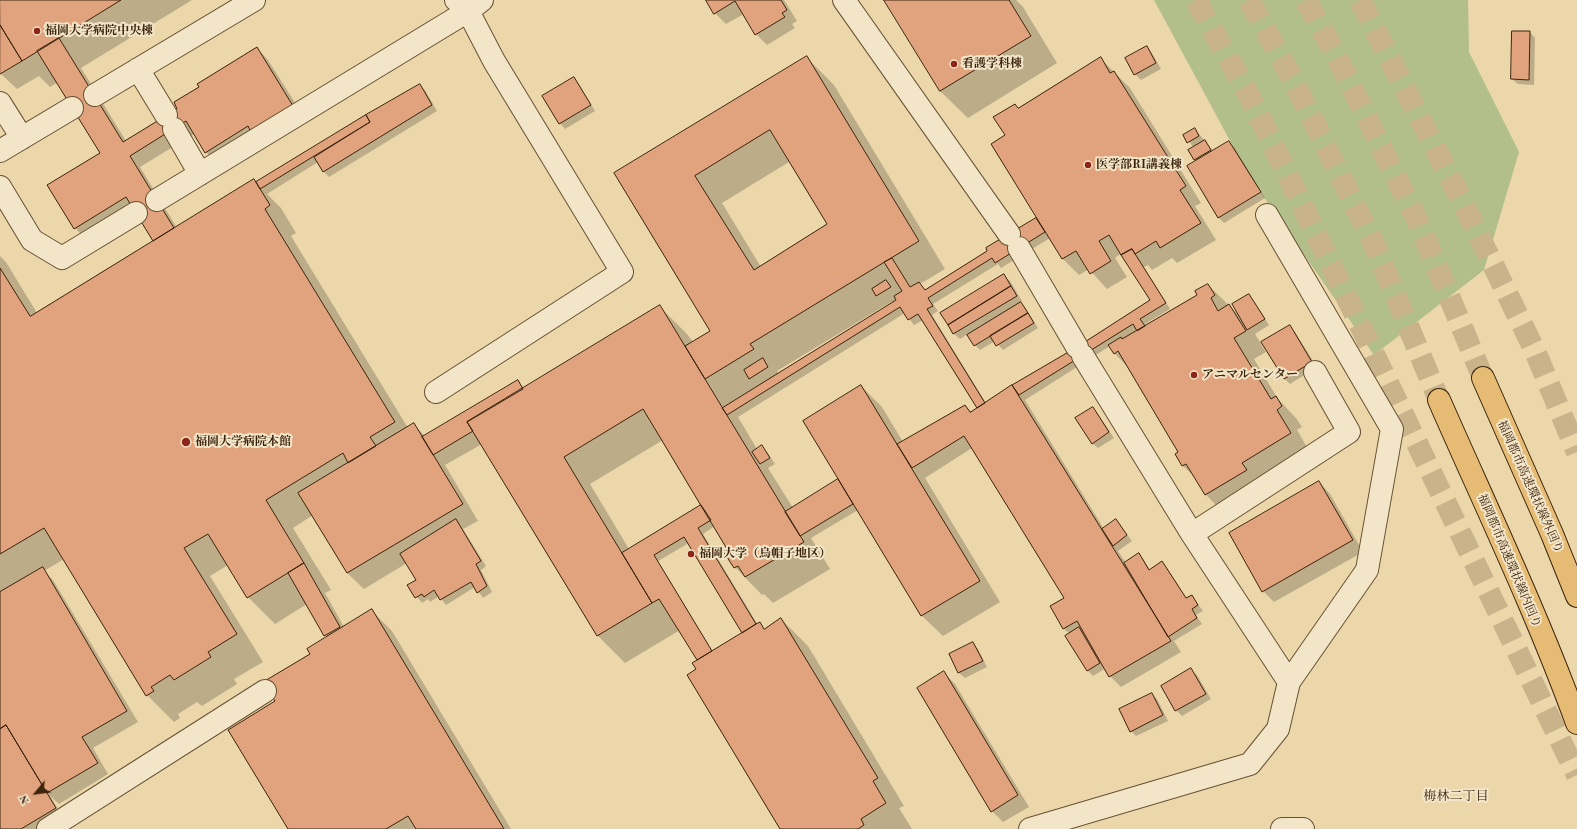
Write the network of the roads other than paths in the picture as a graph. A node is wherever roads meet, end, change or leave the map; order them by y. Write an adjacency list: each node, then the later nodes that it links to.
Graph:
1 (254, 0): 4 (street)
2 (844, 0): 19 (street)
3 (469, 4): 10 (street); 17 (street)
4 (138, 69): 5 (street); 10 (street)
5 (95, 95)
6 (0, 103): 8 (street)
7 (72, 108): 8 (street)
8 (22, 138): 9 (street)
9 (0, 151)
10 (200, 174): 12 (street)
11 (0, 187): 13 (street)
12 (157, 200)
13 (136, 213)
14 (1267, 215): 21 (street)
15 (1315, 372): 19 (street)
16 (1483, 378): 20 (highway, 福岡都市高速環状線外回り)
17 (436, 392)
18 (1439, 400): 23 (highway, 福岡都市高速環状線内回り)
19 (1192, 534): 21 (street)
20 (1577, 596)
21 (1289, 682): 25 (street)
22 (265, 691): 24 (street)
23 (1577, 723)
24 (48, 829)
25 (1030, 829)
26 (1282, 829): 27 (street)
27 (1303, 829)

